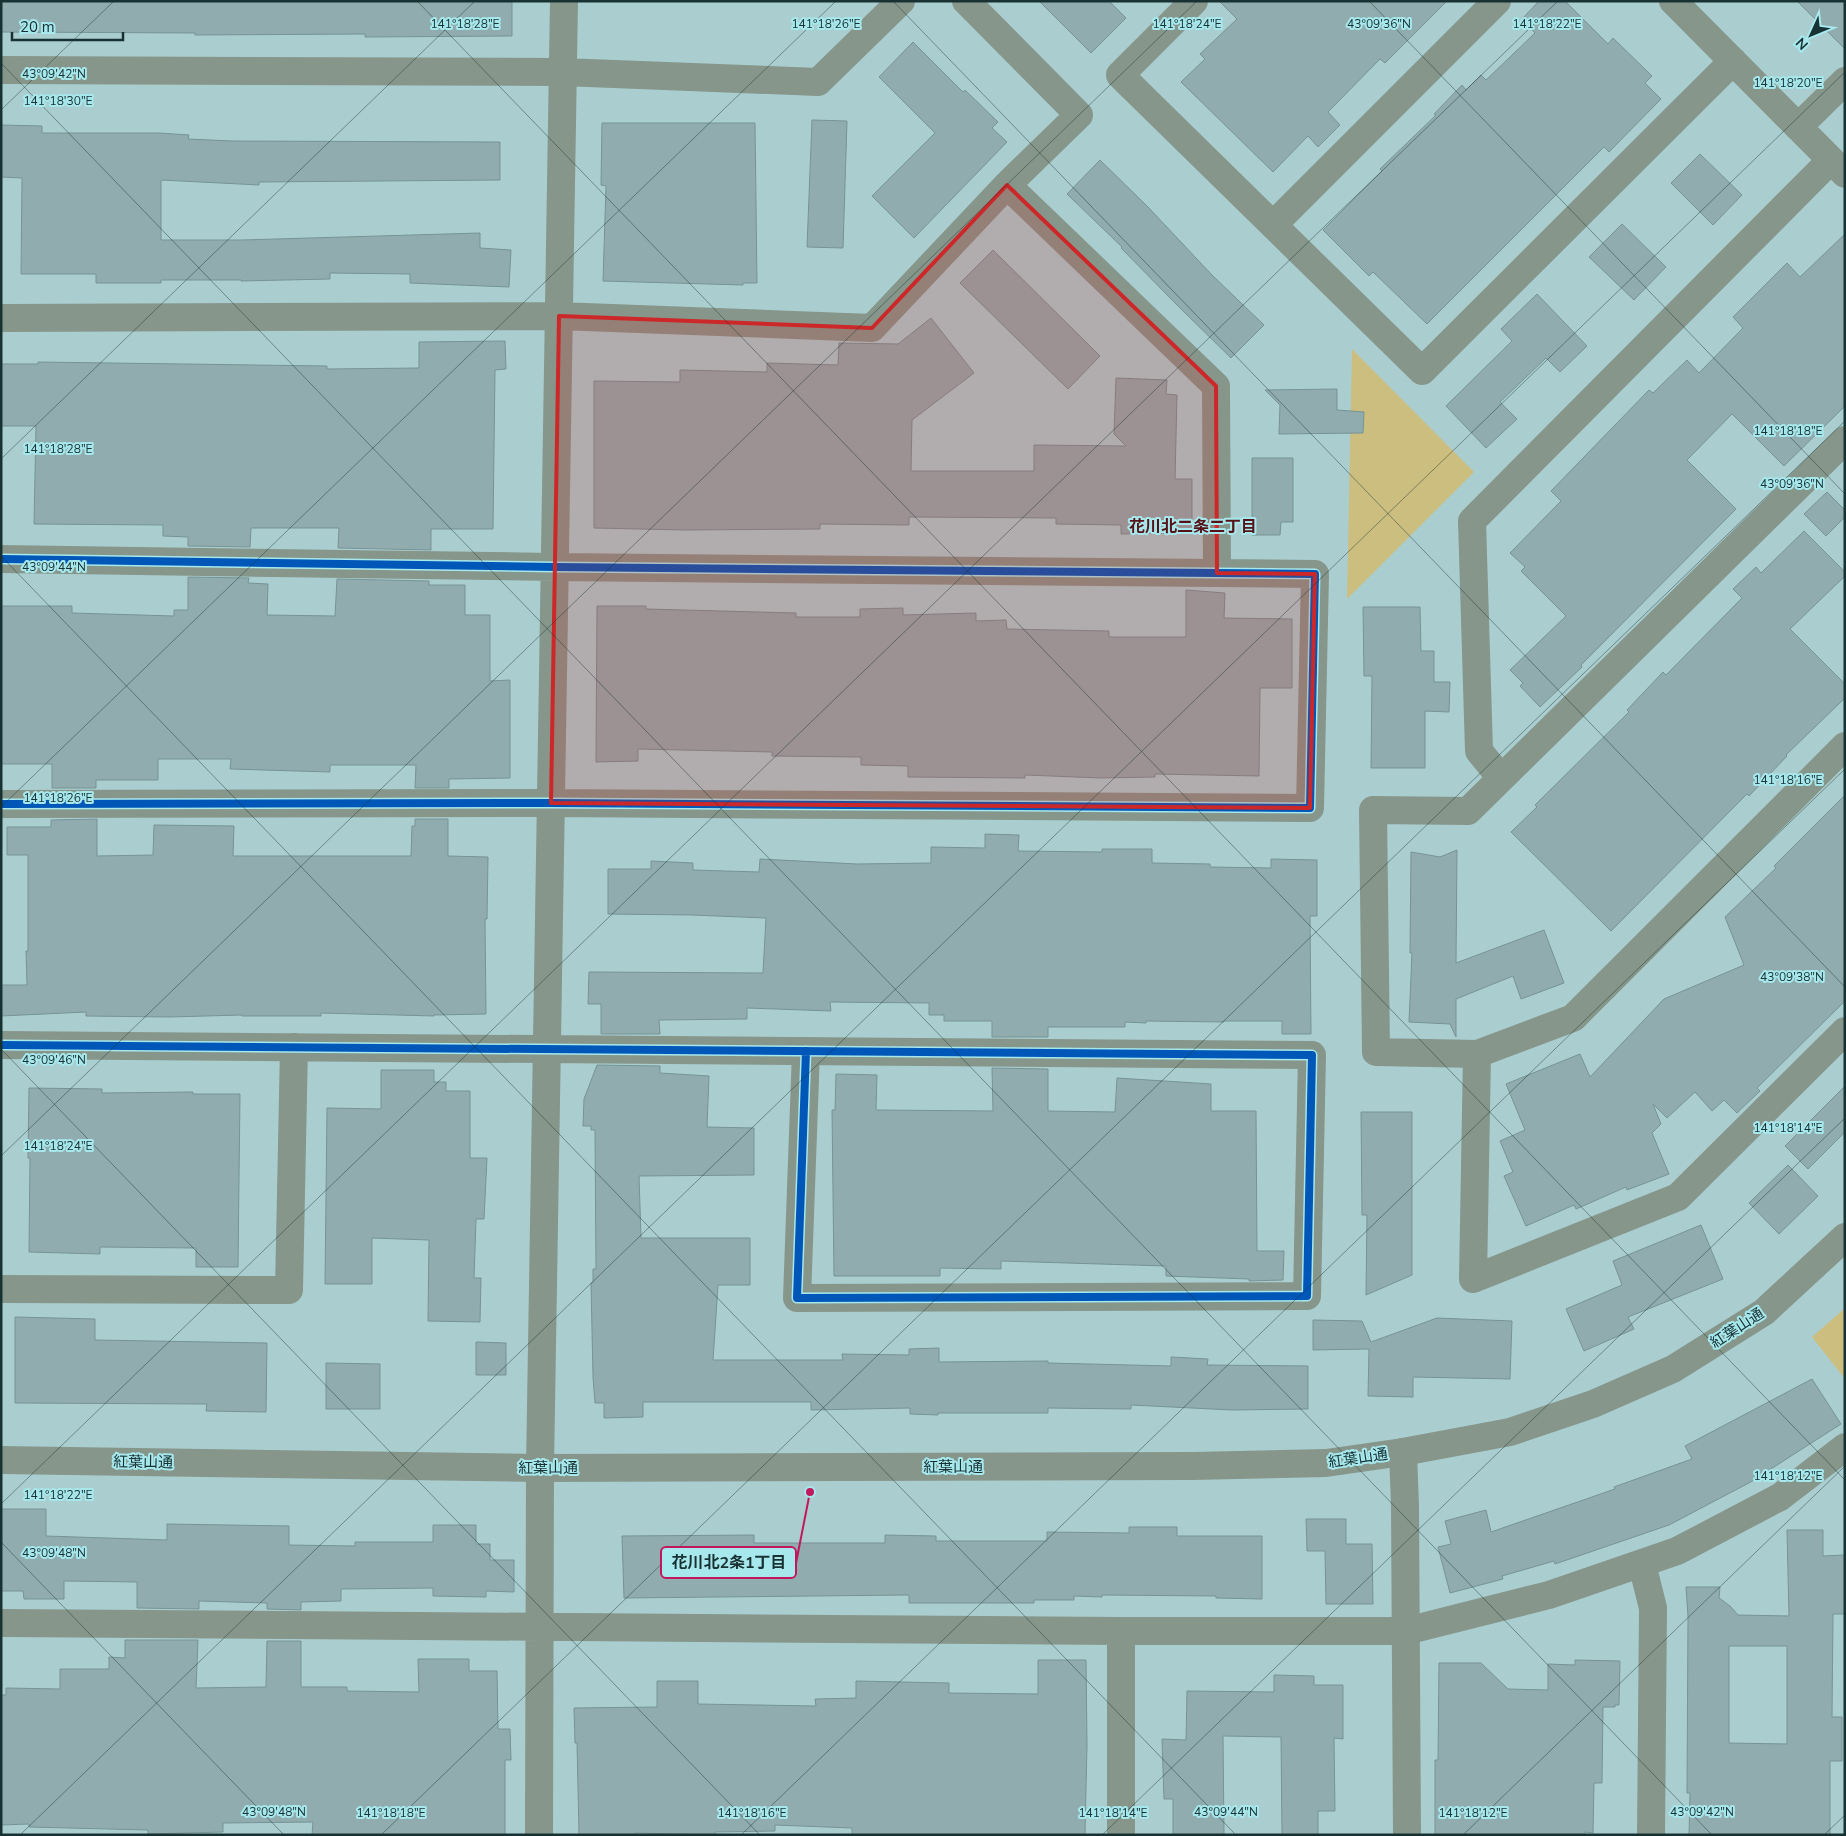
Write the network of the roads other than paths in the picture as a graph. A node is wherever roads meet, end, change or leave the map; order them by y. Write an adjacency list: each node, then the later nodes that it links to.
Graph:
1 (564, 1): 9 (street)
2 (901, 1): 9 (street)
3 (966, 1): 13 (street)
4 (1194, 1): 14 (street)
5 (1497, 1): 14 (street)
6 (1673, 1): 7 (street)
7 (1733, 61): 11 (street); 14 (street)
8 (1, 70): 9 (street)
9 (563, 72): 15 (street)
10 (1845, 81): 11 (street)
11 (1798, 127): 12 (street)
12 (1838, 167): 22 (street)
13 (1007, 185): 15 (street); 20 (street)
14 (1273, 225)
15 (559, 316): 16 (street); 19 (street)
16 (1, 318)
17 (1845, 440): 22 (street)
18 (1, 560): 19 (street)
19 (555, 567): 20 (street); 23 (street)
20 (1217, 573): 23 (street)
21 (1845, 746): 30 (street)
22 (1501, 778): 30 (street)
23 (551, 803): 24 (street); 28 (street)
24 (1, 804)
25 (1845, 1031): 30 (street)
26 (1, 1045): 27 (street)
27 (294, 1047): 28 (street); 32 (street)
28 (547, 1049): 29 (street); 36 (street)
29 (806, 1051): 29 (street)
30 (1477, 1054)
31 (1845, 1237): 34 (street, 紅葉山通)
32 (1, 1288)
33 (1845, 1447): 37 (street)
34 (1403, 1452): 36 (street, 紅葉山通); 40 (street)
35 (1, 1460): 36 (street, 紅葉山通)
36 (540, 1468): 39 (street)
37 (1642, 1564): 40 (street); 45 (street)
38 (1, 1624): 39 (street)
39 (541, 1628): 41 (street); 42 (street)
40 (1406, 1631): 41 (street); 44 (street)
41 (1121, 1632): 43 (street)
42 (539, 1835)
43 (1120, 1835)
44 (1407, 1835)
45 (1651, 1835)

